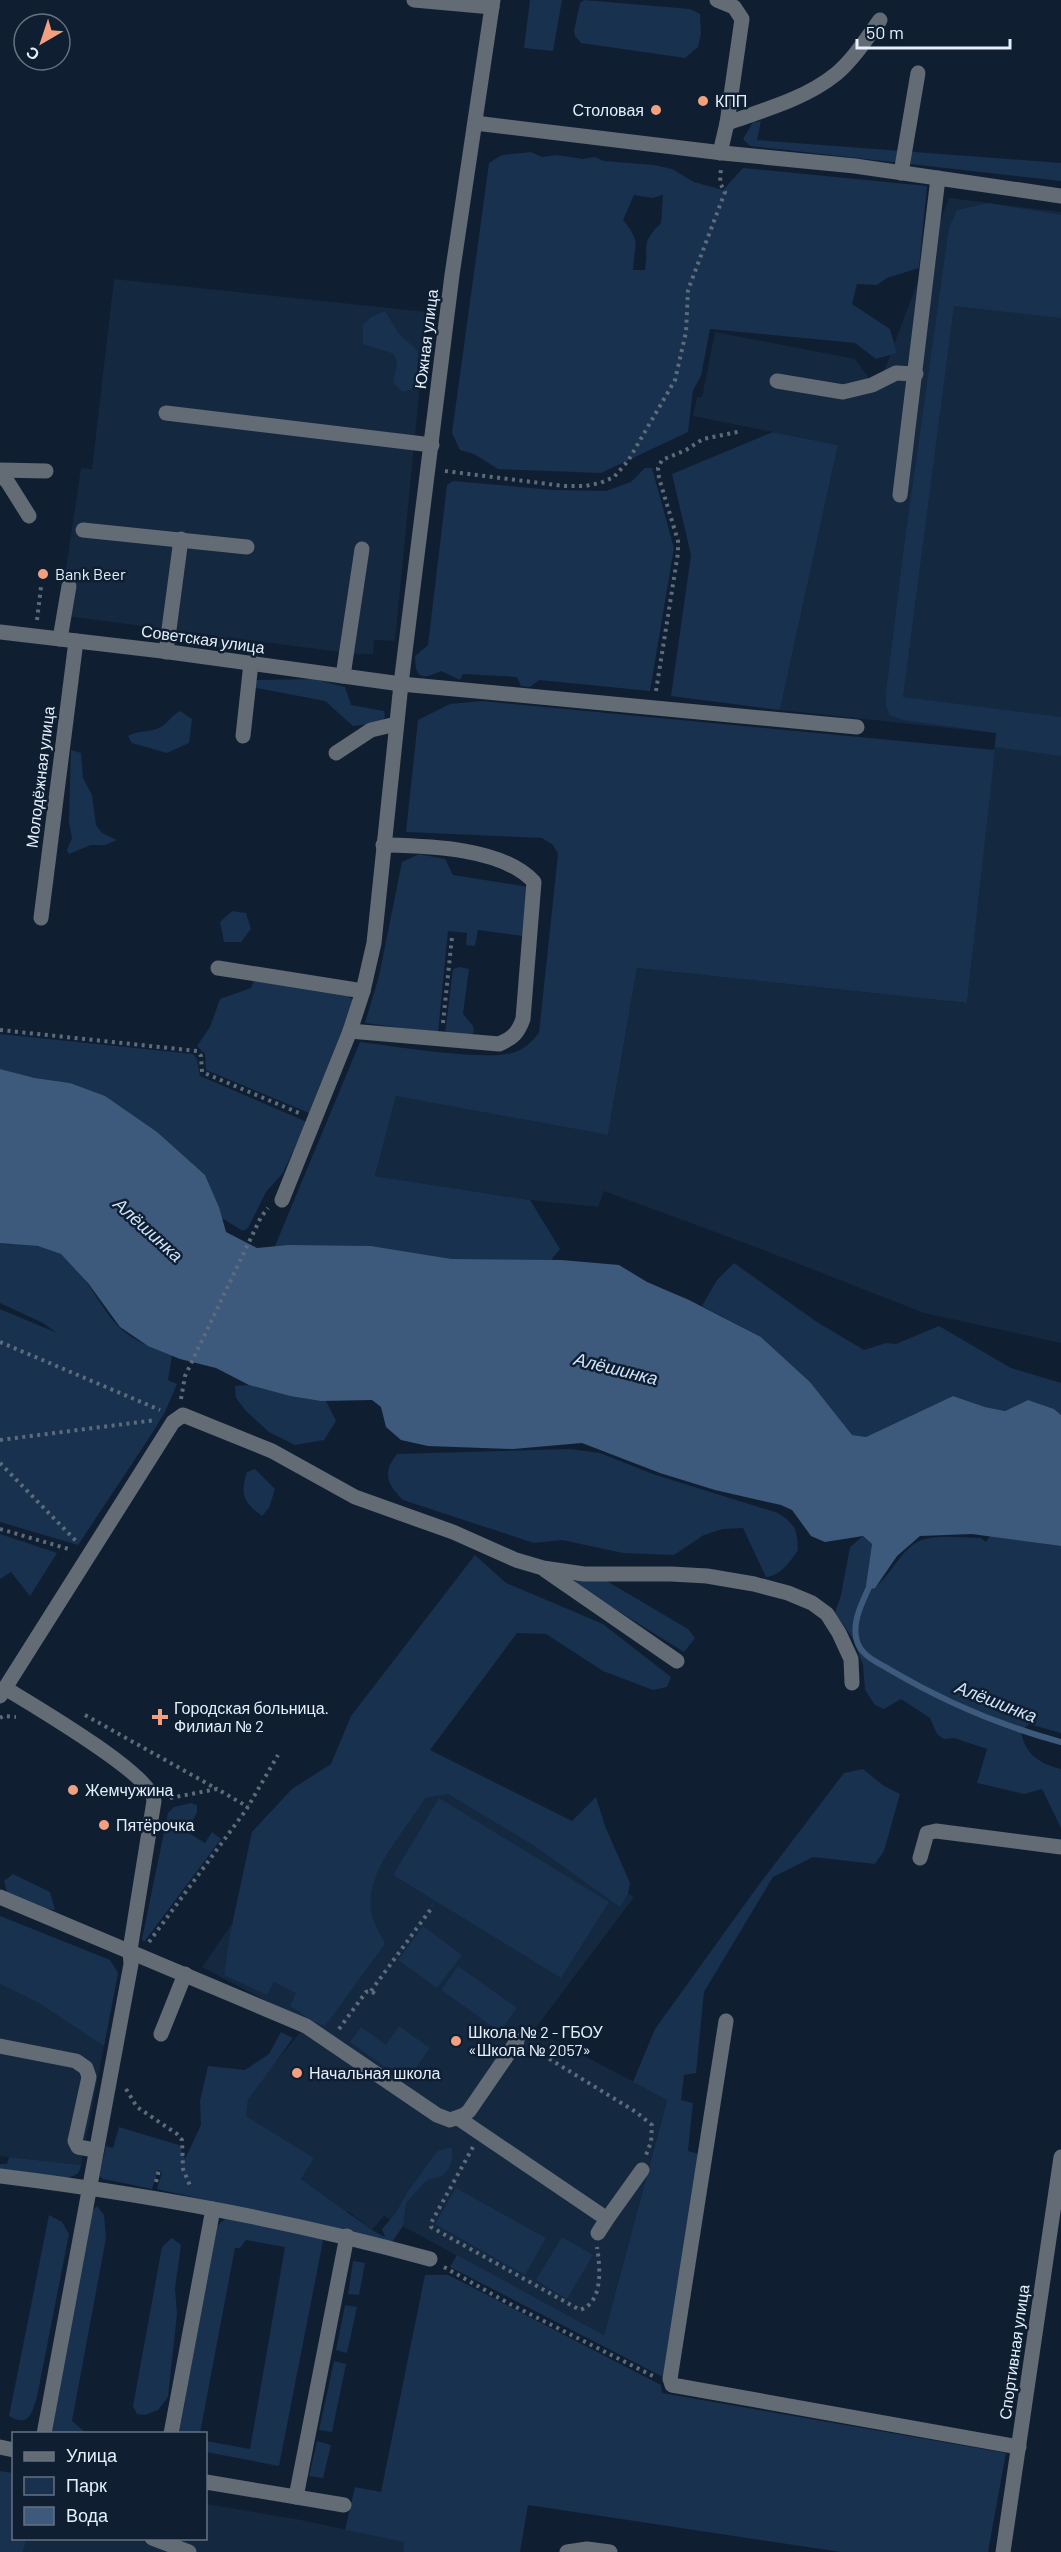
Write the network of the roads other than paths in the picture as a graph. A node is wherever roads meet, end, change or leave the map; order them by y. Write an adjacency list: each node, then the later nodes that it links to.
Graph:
1 (414, 0): 3 (street)
2 (717, 0): 7 (street)
3 (492, 4): 6 (street, Южная улица)
4 (880, 21): 7 (street)
5 (918, 73): 9 (street)
6 (475, 123): 8 (street); 15 (street, Южная улица)
7 (727, 123): 8 (street)
8 (721, 153): 9 (street)
9 (901, 173): 10 (street)
10 (938, 178): 11 (street); 12 (street)
11 (1061, 196)
12 (916, 374): 13 (street); 19 (street)
13 (777, 381)
14 (166, 413): 15 (street)
15 (432, 445): 32 (street, Южная улица)
16 (0, 470): 17 (street)
17 (46, 471)
18 (0, 475): 20 (street)
19 (900, 495)
20 (29, 516)
21 (83, 530): 22 (street)
22 (181, 539): 23 (street); 29 (street)
23 (247, 547)
24 (362, 549): 31 (street)
25 (69, 586): 27 (street)
26 (0, 632): 27 (street, Советская улица)
27 (60, 639): 28 (street, Советская улица)
28 (76, 641): 29 (street, Советская улица); 38 (street, Молодёжная улица)
29 (166, 652): 30 (street, Советская улица)
30 (251, 663): 31 (street, Советская улица); 35 (street)
31 (343, 676): 32 (street, Советская улица)
32 (401, 684): 33 (street, Южная улица); 34 (street, Советская улица)
33 (396, 724): 36 (street); 37 (street, Южная улица)
34 (857, 727)
35 (243, 736)
36 (336, 753)
37 (383, 845): 40 (street, Южная улица); 41 (street)
38 (40, 918)
39 (218, 968): 40 (street)
40 (363, 991): 41 (street, Южная улица)
41 (350, 1030): 42 (street, Южная улица)
42 (282, 1200)
43 (543, 1568): 44 (street); 45 (street); 46 (street)
44 (677, 1661)
45 (852, 1683)
46 (2, 1692): 50 (street)
47 (1061, 1847): 48 (street)
48 (920, 1858)
49 (0, 1897): 50 (street)
50 (135, 1952): 51 (street); 57 (street)
51 (185, 1974): 53 (street); 56 (street)
52 (726, 2021): 69 (street)
53 (161, 2034)
54 (517, 2041): 56 (street)
55 (0, 2046): 57 (street)
56 (458, 2118): 63 (street)
57 (95, 2151): 61 (street)
58 (1061, 2157): 69 (street, Спортивная улица)
59 (642, 2170): 63 (street)
60 (0, 2176): 61 (street)
61 (88, 2187): 62 (street); 67 (street)
62 (206, 2207): 65 (street); 68 (street)
63 (607, 2219): 64 (street)
64 (598, 2233)
65 (346, 2236): 66 (street); 71 (street)
66 (430, 2259)
67 (44, 2432)
68 (171, 2432)
69 (1018, 2447): 77 (street, Спортивная улица)
70 (207, 2482): 71 (street)
71 (296, 2497): 72 (street)
72 (344, 2505)
73 (157, 2540): 74 (street)
74 (189, 2552)
75 (567, 2552): 76 (street)
76 (610, 2552)
77 (1003, 2552)

